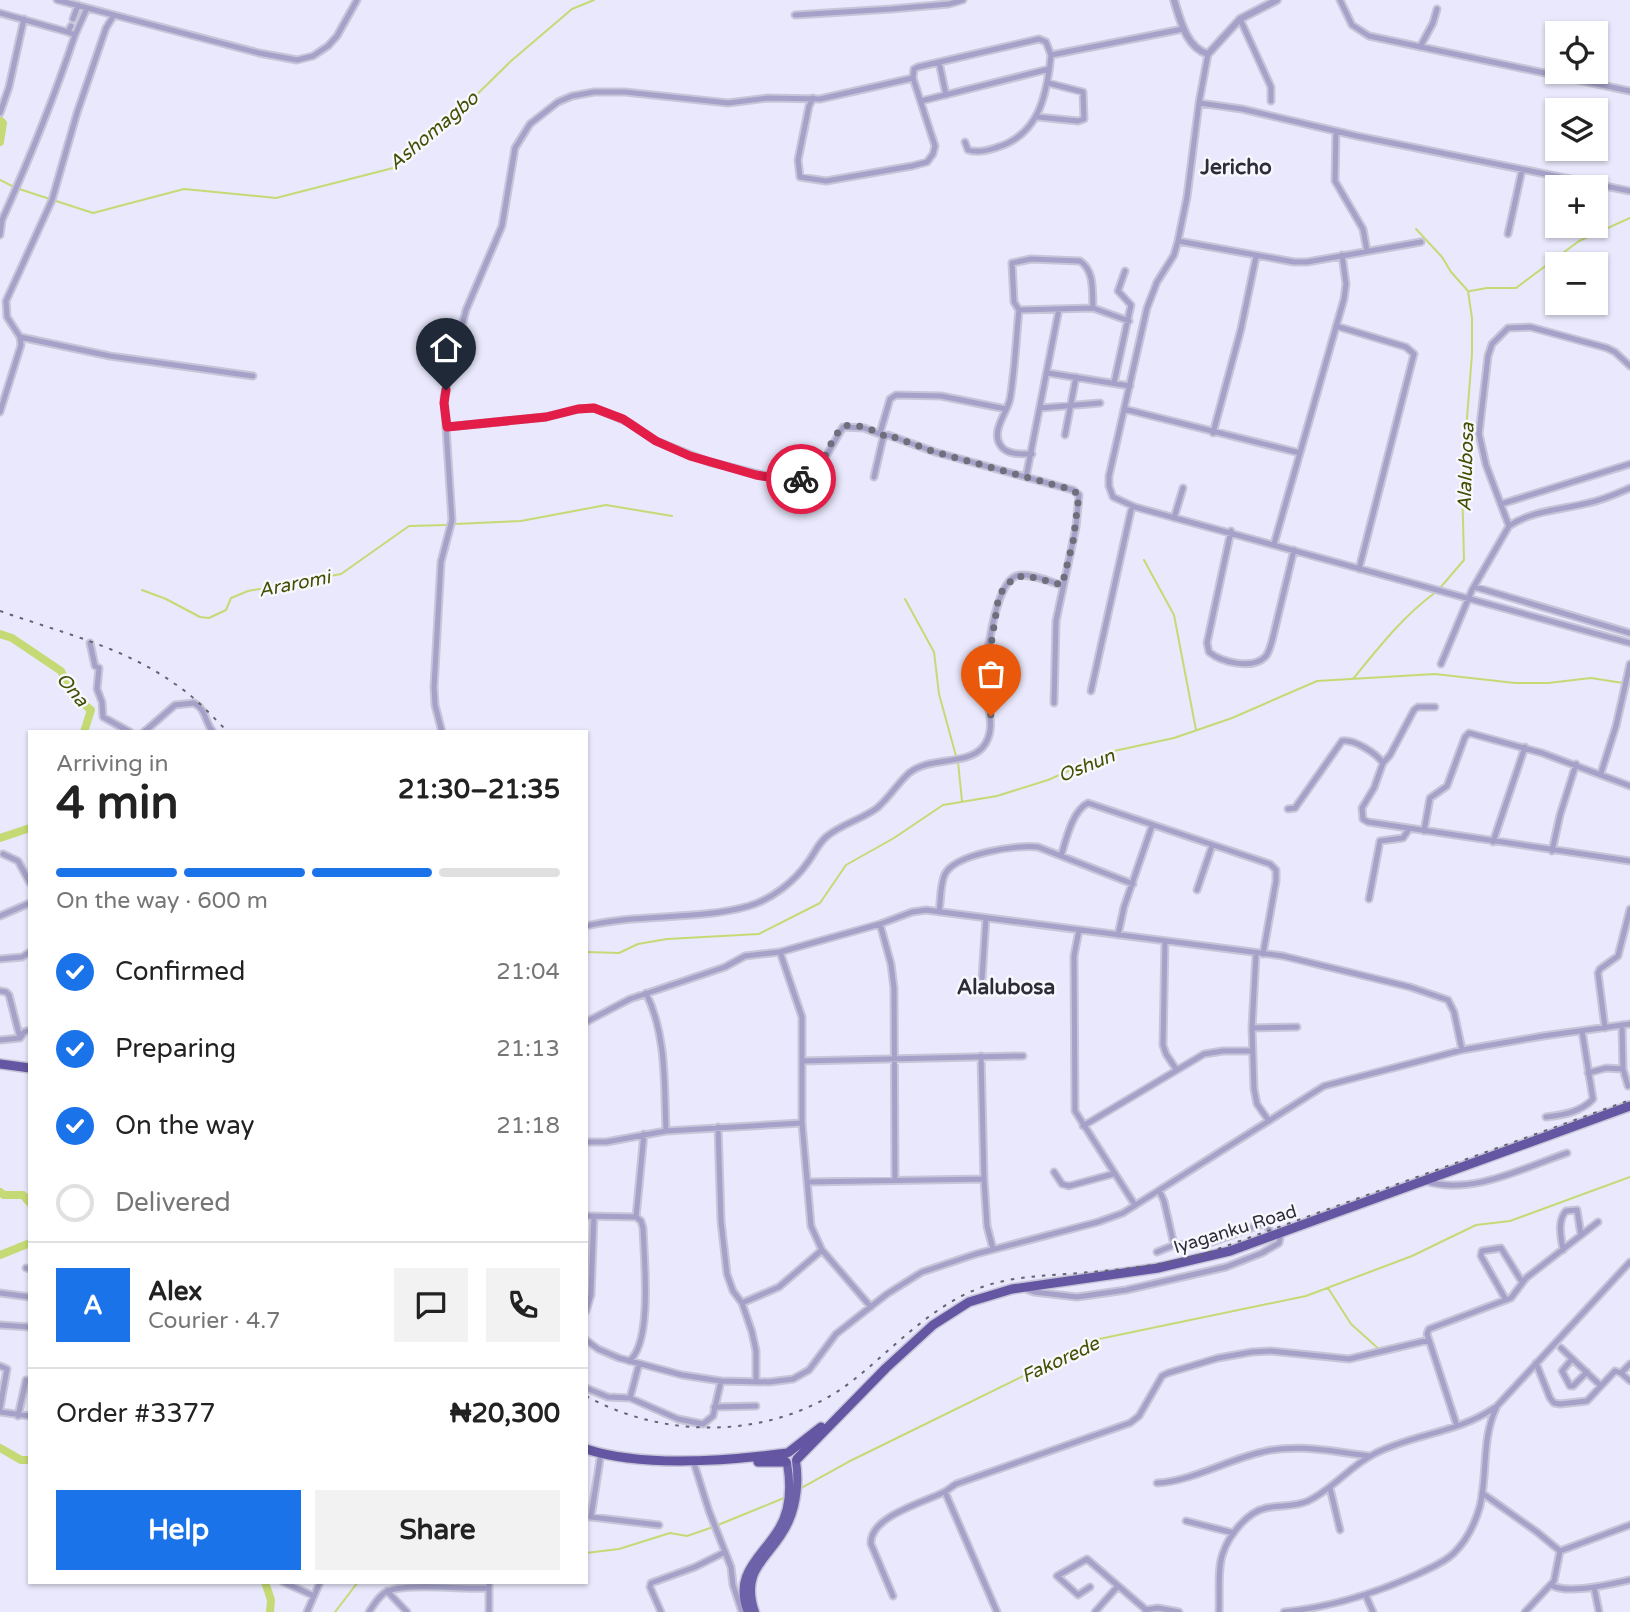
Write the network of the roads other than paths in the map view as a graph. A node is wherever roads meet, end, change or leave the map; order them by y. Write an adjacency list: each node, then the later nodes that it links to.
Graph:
1 (57, 0): 7 (street)
2 (357, 0): 11 (street)
3 (963, 0): 12 (street)
4 (1174, 0): 16 (street)
5 (1277, 0): 14 (street)
6 (1340, 0): 17 (street)
7 (78, 5): 8 (street); 15 (street)
8 (87, 8): 11 (street); 15 (street)
9 (1437, 9): 17 (street)
10 (0, 13): 13 (street)
11 (114, 15): 50 (street)
12 (795, 15)
13 (24, 19): 15 (street); 30 (street)
14 (1240, 19): 18 (street); 28 (street)
15 (72, 28): 36 (street)
16 (1184, 29): 18 (street); 19 (street)
17 (1420, 47): 24 (street)
18 (1208, 54): 29 (street)
19 (1051, 55): 20 (street); 21 (street)
20 (939, 62): 22 (street); 25 (street)
21 (1049, 69): 23 (street); 25 (street)
22 (913, 78): 26 (street); 27 (street)
23 (1048, 83): 31 (street); 31 (street)
24 (1630, 91)
25 (946, 95): 27 (street)
26 (813, 98): 27 (street); 63 (street)
27 (920, 101)
28 (1271, 101)
29 (1199, 103): 32 (street); 39 (street)
30 (0, 114)
31 (1038, 117): 33 (street)
32 (1336, 131): 34 (street); 41 (street)
33 (965, 142)
34 (1522, 170): 35 (street); 37 (street)
35 (1630, 191)
36 (1, 221): 38 (street)
37 (1508, 234)
38 (0, 235)
39 (1178, 241): 43 (street); 56 (street)
40 (1420, 242): 41 (street)
41 (1367, 251): 42 (street)
42 (1342, 255): 43 (street); 49 (street)
43 (1256, 257): 64 (street)
44 (1125, 271): 48 (street)
45 (1093, 308): 46 (street); 47 (street); 48 (street)
46 (1059, 309): 47 (street); 52 (street)
47 (1019, 310): 60 (street)
48 (1129, 321): 55 (street)
49 (1336, 326): 67 (street); 81 (street)
50 (20, 337): 53 (street); 62 (street)
51 (1630, 366): 74 (street)
52 (1048, 373): 54 (street); 59 (street)
53 (253, 376)
54 (1076, 377): 55 (street); 58 (street)
55 (1114, 383): 56 (street)
56 (1130, 386): 61 (street)
57 (1100, 403): 58 (street)
58 (1070, 405): 59 (street); 66 (street)
59 (1041, 408): 68 (street)
60 (1006, 409): 65 (street); 68 (street)
61 (1124, 410): 64 (street); 75 (street)
62 (0, 412)
63 (447, 427): 65 (street); 98 (street)
64 (1213, 433): 67 (street)
65 (882, 435): 70 (street); 71 (street)
66 (1065, 435)
67 (1300, 453): 79 (street)
68 (1032, 454): 71 (street)
69 (1630, 464): 74 (street)
70 (874, 477)
71 (1026, 477): 82 (street)
72 (1183, 488): 76 (street)
73 (1630, 488): 77 (street)
74 (1501, 503): 77 (street)
75 (1132, 506): 76 (street); 90 (street)
76 (1174, 518): 78 (street)
77 (1509, 526): 83 (street)
78 (1231, 531): 79 (street); 80 (street)
79 (1274, 544): 80 (street)
80 (1294, 550): 81 (street)
81 (1359, 569): 84 (street)
82 (1062, 585): 91 (street); 124 (street)
83 (1475, 587): 84 (street); 85 (street)
84 (1469, 599): 87 (street); 88 (street)
85 (1630, 633)
86 (90, 643): 93 (street)
87 (1630, 643)
88 (1441, 664)
89 (1630, 664): 102 (street)
90 (1091, 691)
91 (1054, 703)
92 (1435, 707): 100 (street)
93 (114, 723): 94 (street); 95 (street)
94 (111, 730)
95 (126, 730)
96 (147, 730): 97 (street)
97 (212, 730)
98 (441, 730)
99 (1525, 747): 101 (street); 107 (street); 108 (street)
100 (1383, 763): 104 (street); 106 (street)
101 (1576, 764): 102 (street); 110 (street)
102 (1601, 773): 103 (street)
103 (1630, 786)
104 (1288, 809)
105 (1152, 826): 109 (street); 112 (street); 115 (street)
106 (1409, 829): 107 (street); 117 (street)
107 (1424, 831): 108 (street)
108 (1493, 842): 110 (street)
109 (1212, 846): 116 (street); 130 (street)
110 (1552, 851): 113 (street)
111 (4, 854): 114 (street)
112 (1060, 856): 115 (street); 120 (street)
113 (1630, 861)
114 (28, 879)
115 (1133, 884): 126 (street)
116 (1197, 890)
117 (1369, 899)
118 (28, 904): 121 (street)
119 (1630, 909): 140 (street)
120 (939, 912): 122 (street); 123 (street)
121 (0, 916)
122 (986, 918): 125 (street); 132 (street)
123 (880, 924): 128 (street); 149 (street)
124 (588, 926)
125 (1079, 930): 126 (street); 161 (street)
126 (1118, 935): 127 (street)
127 (1165, 941): 130 (street); 153 (street)
128 (780, 952): 134 (street); 150 (street)
129 (28, 953): 131 (street)
130 (1260, 954): 139 (street); 145 (street)
131 (0, 959)
132 (982, 978)
133 (0, 992): 143 (street)
134 (646, 993): 135 (street); 163 (street)
135 (588, 1021)
136 (1630, 1024): 137 (street)
137 (1622, 1025): 140 (street); 154 (street)
138 (1297, 1027): 139 (street)
139 (1252, 1028): 146 (street)
140 (1605, 1028): 142 (street)
141 (28, 1031): 143 (street)
142 (1582, 1031): 145 (street); 155 (street)
143 (20, 1038): 144 (street)
144 (0, 1040)
145 (1462, 1050): 159 (street)
146 (1252, 1051): 153 (street); 159 (street)
147 (981, 1056): 148 (street); 149 (street); 170 (street)
148 (1023, 1056)
149 (894, 1058): 150 (street); 169 (street)
150 (802, 1061): 160 (street)
151 (0, 1064): 152 (highway)
152 (28, 1068)
153 (1175, 1069): 161 (street)
154 (1623, 1069): 155 (street); 156 (street)
155 (1588, 1073): 158 (street)
156 (1628, 1086)
157 (1630, 1106): 171 (highway, Iyaganku Road)
158 (1546, 1117)
159 (1269, 1121): 173 (street)
160 (802, 1123): 162 (street); 172 (street)
161 (1083, 1126): 168 (street)
162 (718, 1127): 163 (street); 192 (street)
163 (666, 1131): 164 (street)
164 (644, 1134): 165 (street); 177 (street)
165 (588, 1142)
166 (1567, 1153): 171 (street)
167 (1054, 1172): 168 (street)
168 (1113, 1174): 174 (street)
169 (895, 1179): 170 (street); 172 (street)
170 (984, 1179): 182 (street)
171 (1425, 1181): 179 (highway, Iyaganku Road)
172 (807, 1182): 183 (street)
173 (1159, 1191): 174 (street); 181 (street)
174 (1135, 1205): 182 (street)
175 (588, 1216): 176 (street)
176 (594, 1216): 177 (street); 193 (street)
177 (636, 1217): 201 (street)
178 (1598, 1222): 180 (street)
179 (1277, 1235): 181 (street); 188 (highway, Iyaganku Road); 188 (street)
180 (1581, 1235): 184 (street); 184 (street)
181 (1174, 1245): 185 (street)
182 (993, 1249): 194 (street)
183 (822, 1250): 192 (street); 194 (street)
184 (1563, 1250): 187 (street)
185 (1157, 1252)
186 (1630, 1262): 202 (street)
187 (1522, 1282): 191 (street); 191 (street)
188 (1027, 1287): 225 (highway, Iyaganku Road)
189 (0, 1293): 190 (street)
190 (28, 1297)
191 (1506, 1300): 197 (street)
192 (742, 1303): 211 (street)
193 (588, 1305)
194 (871, 1307): 211 (street)
195 (0, 1325): 196 (street)
196 (28, 1328)
197 (1429, 1340): 221 (street); 229 (street)
198 (588, 1341): 201 (street)
199 (1561, 1348): 200 (street)
200 (1572, 1359): 206 (street); 206 (street)
201 (629, 1362): 203 (street)
202 (1536, 1363): 212 (street); 216 (street)
203 (639, 1364): 209 (street); 214 (street)
204 (1630, 1364): 207 (street)
205 (0, 1366): 218 (street)
206 (1587, 1372): 212 (street)
207 (1621, 1373): 210 (street); 212 (street)
208 (26, 1380): 219 (street)
209 (721, 1381): 211 (street); 217 (street)
210 (1630, 1381)
211 (756, 1382)
212 (1601, 1386)
213 (588, 1389): 214 (street)
214 (630, 1398): 217 (street)
215 (756, 1406): 217 (street)
216 (1497, 1406): 221 (street); 230 (street)
217 (714, 1407)
218 (0, 1410): 219 (street)
219 (18, 1416): 220 (street)
220 (28, 1416)
221 (1457, 1426): 224 (street)
222 (588, 1449): 223 (highway)
223 (601, 1453): 226 (highway); 231 (street)
224 (1370, 1456): 227 (street); 228 (street)
225 (790, 1458): 226 (highway); 258 (main road); 259 (main road)
226 (693, 1460): 238 (street)
227 (1157, 1483)
228 (1330, 1488): 235 (street); 236 (street)
229 (945, 1492): 249 (street); 260 (street)
230 (1482, 1493): 237 (street); 250 (street)
231 (589, 1506): 233 (street)
232 (1186, 1521): 236 (street)
233 (659, 1525)
234 (1630, 1525): 237 (street)
235 (1340, 1530)
236 (1234, 1533): 263 (street)
237 (1560, 1551): 243 (street)
238 (725, 1552): 256 (street); 257 (street)
239 (1630, 1580): 246 (street)
240 (287, 1584): 248 (street)
241 (319, 1584): 248 (street)
242 (489, 1585): 247 (street); 255 (street)
243 (1552, 1585): 246 (street); 266 (street)
244 (1118, 1586): 245 (street); 251 (street); 261 (street)
245 (1090, 1587)
246 (1594, 1587): 267 (street)
247 (387, 1591): 253 (street); 254 (street)
248 (314, 1596): 252 (street)
249 (893, 1596)
250 (1366, 1596): 264 (street); 265 (street)
251 (1144, 1611): 262 (street)
252 (308, 1612)
253 (369, 1612)
254 (407, 1612)
255 (489, 1612)
256 (661, 1612)
257 (743, 1612)
258 (748, 1612)
259 (755, 1612)
260 (997, 1612)
261 (1095, 1612)
262 (1179, 1612)
263 (1219, 1612)
264 (1284, 1612)
265 (1373, 1612)
266 (1525, 1612)
267 (1600, 1612)

